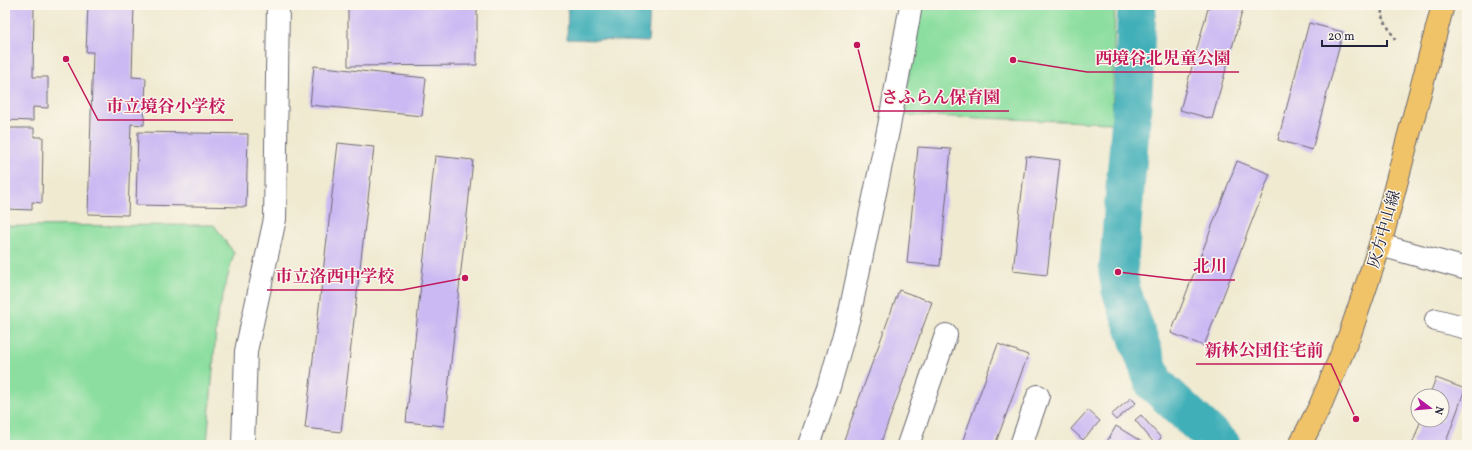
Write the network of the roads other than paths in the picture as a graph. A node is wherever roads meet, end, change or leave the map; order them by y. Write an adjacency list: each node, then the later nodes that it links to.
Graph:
1 (278, 5): 10 (street)
2 (911, 5): 11 (street)
3 (1443, 5): 4 (main road, 灰方中山線)
4 (1380, 245): 5 (street); 14 (main road, 灰方中山線)
5 (1467, 269)
6 (1436, 320): 7 (street)
7 (1467, 328)
8 (946, 335): 12 (street)
9 (1038, 396): 13 (street)
10 (243, 445)
11 (809, 445)
12 (908, 445)
13 (1021, 445)
14 (1300, 445)

